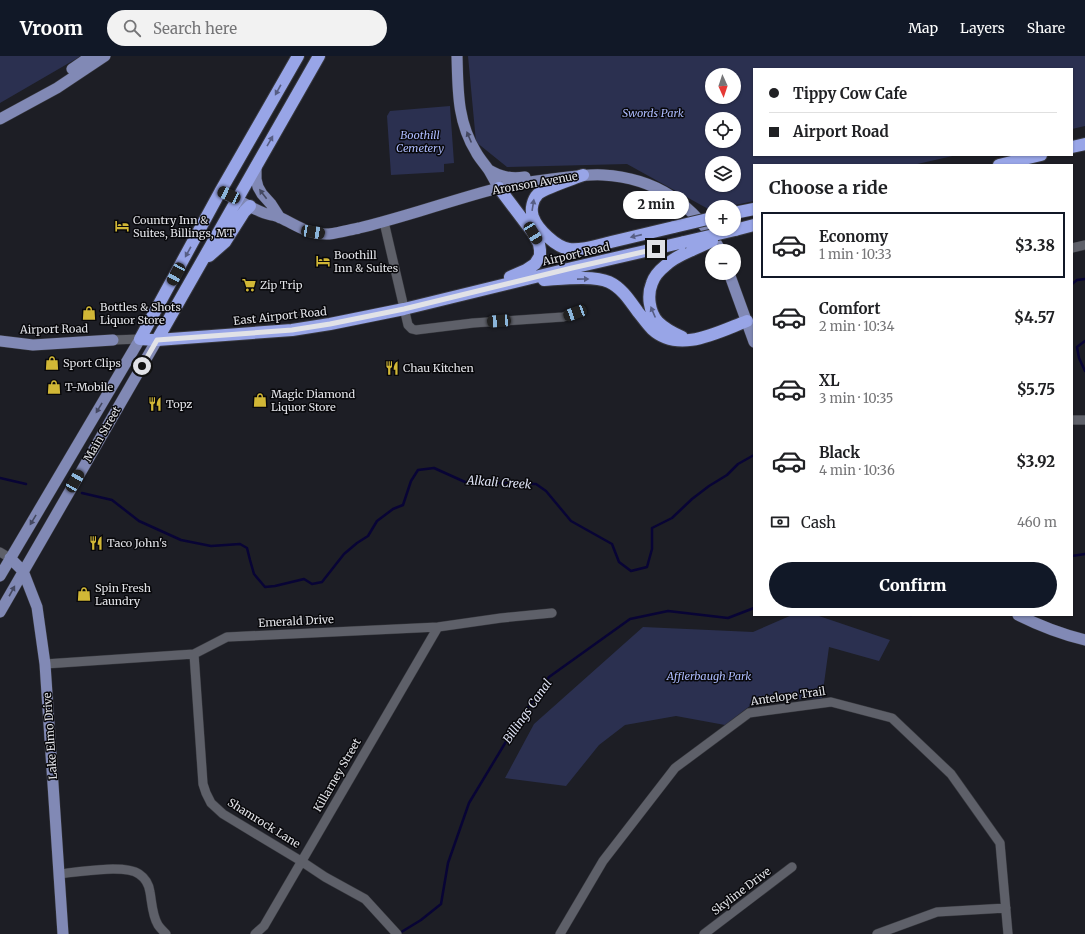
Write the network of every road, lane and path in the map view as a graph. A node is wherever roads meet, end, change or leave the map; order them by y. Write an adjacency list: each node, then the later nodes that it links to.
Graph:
1 (92, 56): 6 (main road)
2 (105, 56): 7 (main road)
3 (298, 56): 16 (highway, one-way to 16)
4 (319, 56): 12 (highway, one-way to 4)
5 (458, 56): 13 (main road, one-way to 5)
6 (0, 111)
7 (0, 119)
8 (1085, 144): 9 (highway)
9 (1073, 148)
10 (1037, 156): 11 (highway)
11 (1003, 164)
12 (256, 166): 17 (highway); 21 (main road, Aronson Avenue, one-way to 12)
13 (489, 170): 14 (main road); 15 (main road)
14 (583, 175): 15 (main road, Aronson Avenue); 22 (highway, one-way to 14, bridge); 25 (main road, Aronson Avenue)
15 (499, 188): 23 (main road, Aronson Avenue); 32 (highway)
16 (220, 192): 17 (main road, Aronson Avenue); 37 (highway, one-way to 37)
17 (237, 199): 18 (main road, Aronson Avenue); 29 (highway)
18 (250, 206): 21 (main road, Aronson Avenue); 29 (highway)
19 (753, 208): 20 (highway)
20 (741, 211)
21 (280, 218): 23 (main road, Aronson Avenue)
22 (705, 220)
23 (384, 222): 33 (street)
24 (753, 225): 27 (highway, Airport Road, bridge)
25 (717, 244)
26 (1085, 245): 28 (street)
27 (688, 246): 31 (highway, Airport Road); 38 (highway, one-way to 27)
28 (1073, 248)
29 (202, 262): 40 (highway)
30 (732, 280): 35 (main road)
31 (516, 281): 32 (highway, Airport Road); 38 (highway, one-way to 38)
32 (485, 289): 33 (highway, Airport Road)
33 (404, 309): 34 (street); 40 (highway, East Airport Road)
34 (575, 313)
35 (750, 320): 36 (main road); 38 (highway)
36 (753, 336)
37 (140, 338): 39 (street, Airport Road); 40 (highway, Airport Road); 45 (main road, Main Street, one-way to 45)
38 (695, 339)
39 (113, 340): 41 (main road, Airport Road)
40 (157, 340): 46 (main road, Main Street)
41 (0, 341)
42 (1085, 420): 43 (street)
43 (1073, 422)
44 (0, 552): 45 (street, Lake Elmo Drive)
45 (10, 558): 46 (main road, Lake Elmo Drive); 47 (main road, Main Street)
46 (23, 571): 48 (main road, Main Street, one-way to 46); 54 (main road, Lake Elmo Drive)
47 (0, 576)
48 (0, 612)
49 (552, 613): 51 (street, Emerald Drive)
50 (1020, 616): 52 (main road)
51 (438, 626): 53 (street, Emerald Drive); 55 (street, Killarney Street)
52 (1085, 640)
53 (194, 654): 54 (street, Emerald Drive); 55 (street, Shamrock Lane)
54 (45, 664): 57 (main road, Lake Elmo Drive)
55 (301, 861): 61 (street, Killarney Street); 62 (street, Shamrock Lane)
56 (792, 868): 64 (street, Skyline Drive)
57 (59, 874): 59 (main road, Lake Elmo Drive); 60 (street)
58 (1006, 908): 63 (street, Antelope Trail); 65 (street); 66 (street, Antelope Trail)
59 (63, 934)
60 (166, 934)
61 (256, 934)
62 (397, 934)
63 (560, 934)
64 (704, 934)
65 (877, 934)
66 (1008, 934)

